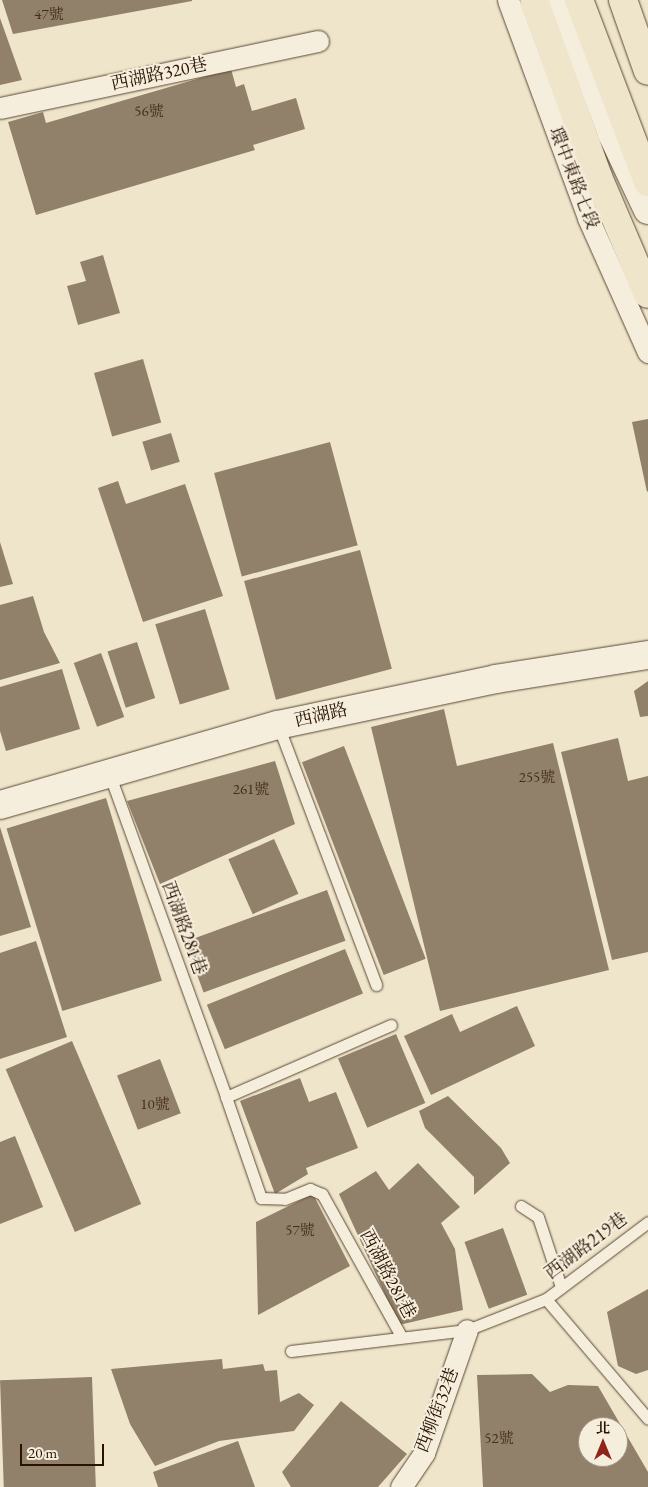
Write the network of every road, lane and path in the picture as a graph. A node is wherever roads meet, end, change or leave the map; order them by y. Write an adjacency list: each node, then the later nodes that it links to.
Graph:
1 (508, 0): 14 (street, 環中東路七段)
2 (534, 0): 13 (highway)
3 (562, 0): 12 (street)
4 (579, 0): 11 (highway)
5 (622, 0): 9 (highway)
6 (637, 0): 7 (street)
7 (648, 33)
8 (318, 41): 10 (street, 西湖路320巷)
9 (648, 71)
10 (0, 108)
11 (648, 182)
12 (648, 210)
13 (648, 294)
14 (648, 352)
15 (648, 655): 16 (street, 西湖路)
16 (278, 725): 17 (street, 西湖路); 19 (lane)
17 (109, 771): 18 (street, 西湖路); 21 (lane, 西湖路281巷)
18 (0, 806)
19 (376, 985)
20 (391, 1025): 21 (lane)
21 (226, 1097): 27 (lane, 西湖路281巷)
22 (521, 1206): 24 (lane)
23 (648, 1222): 24 (lane, 西湖路219巷)
24 (561, 1287): 25 (lane, 西湖路219巷)
25 (546, 1299): 26 (lane, 西湖路219巷); 29 (lane, 西湖路219巷)
26 (467, 1330): 27 (lane, 西湖路219巷); 30 (street, 西柳街32巷)
27 (401, 1336): 28 (lane, 西湖路219巷)
28 (291, 1351)
29 (648, 1419)
30 (400, 1487)

